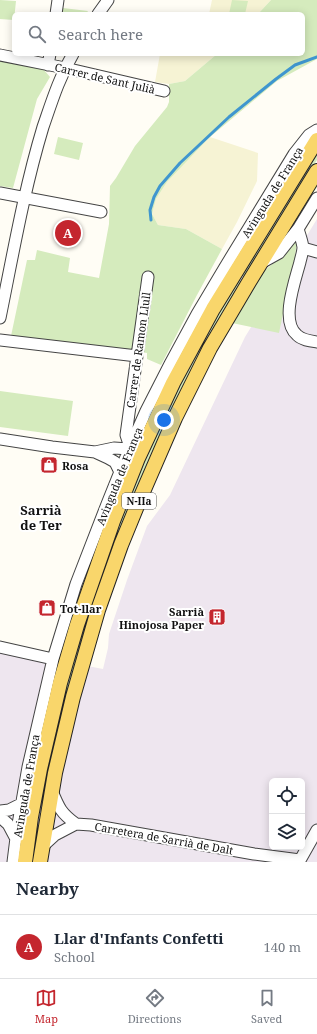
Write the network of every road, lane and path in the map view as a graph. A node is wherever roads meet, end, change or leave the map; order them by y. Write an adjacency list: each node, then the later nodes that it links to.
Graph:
1 (58, 0): 3 (street)
2 (108, 0): 4 (street)
3 (56, 12)
4 (99, 12)
5 (0, 55): 7 (street, Carrer de Sant Julià)
6 (72, 56): 8 (street)
7 (49, 60): 8 (street, Carrer de Sant Julià)
8 (65, 68): 9 (street, Carrer de Sant Julià); 14 (street)
9 (164, 91)
10 (317, 130): 27 (street, Avinguda de França)
11 (317, 140): 42 (main road, Avinguda de França / N-IIa)
12 (317, 171): 20 (main road, N-IIa)
13 (0, 193): 14 (street)
14 (24, 197): 16 (street); 22 (street)
15 (317, 198): 17 (street)
16 (101, 212)
17 (298, 229): 18 (street); 20 (street)
18 (303, 248): 19 (street); 24 (street)
19 (317, 252)
20 (260, 264): 32 (main road, N-IIa)
21 (148, 277): 25 (street, Carrer de Ramon Llull)
22 (0, 318)
23 (0, 340): 25 (street)
24 (317, 342)
25 (136, 356): 27 (street, Carrer de Ramon Llull)
26 (0, 440): 28 (street)
27 (129, 448): 28 (street); 29 (street, Avinguda de França)
28 (95, 452): 29 (street)
29 (120, 472): 31 (street, Avinguda de França)
30 (0, 647): 31 (street)
31 (53, 658): 33 (street, Avinguda de França)
32 (52, 791): 36 (street); 39 (main road, N-IIa)
33 (21, 804): 34 (street); 38 (street, Avinguda de França)
34 (0, 811)
35 (0, 817): 38 (street)
36 (76, 824): 39 (street); 40 (street, Carretera de Sarrià de Dalt)
37 (317, 830): 40 (street)
38 (16, 839): 41 (street, Avinguda de França)
39 (43, 846): 43 (main road, N-IIa)
40 (299, 861)
41 (13, 862)
42 (25, 862)
43 (40, 862)

